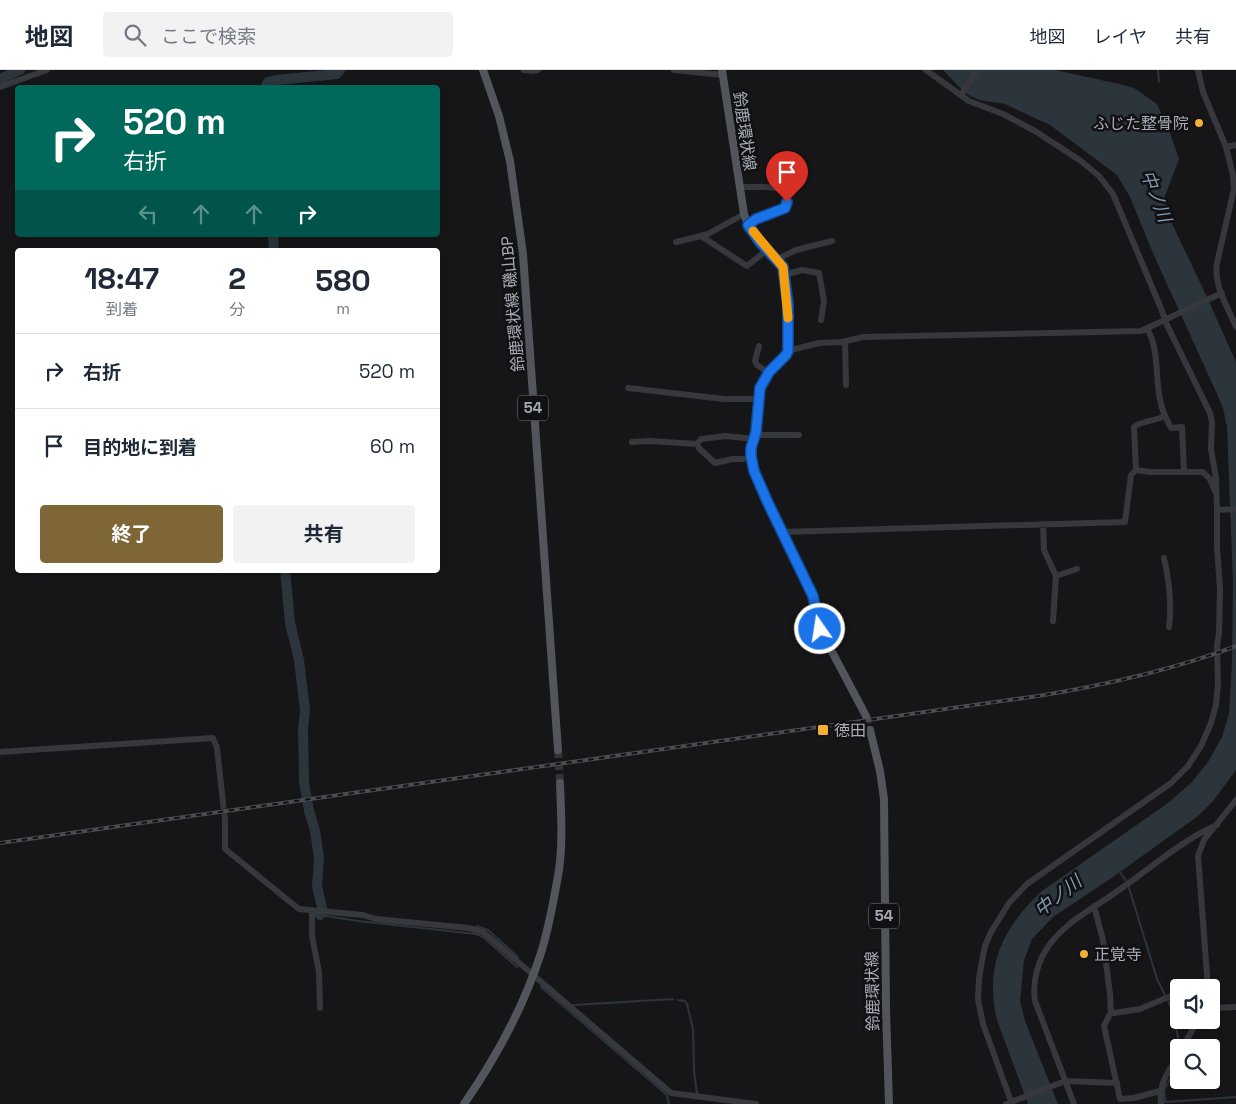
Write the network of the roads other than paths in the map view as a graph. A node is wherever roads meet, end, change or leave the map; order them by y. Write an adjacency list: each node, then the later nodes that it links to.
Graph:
1 (47, 70): 10 (street)
2 (483, 70): 55 (main road, 鈴鹿環状線 磯山BP / 54)
3 (524, 70): 4 (street)
4 (538, 70)
5 (674, 70): 9 (street)
6 (926, 70): 11 (street)
7 (977, 70): 11 (street)
8 (1198, 70): 13 (street)
9 (722, 73): 14 (main road, 鈴鹿環状線)
10 (0, 87)
11 (961, 95): 24 (street)
12 (1236, 145): 13 (street)
13 (1226, 147): 23 (street)
14 (739, 187): 15 (main road, 鈴鹿環状線); 16 (street)
15 (744, 214): 16 (main road, 鈴鹿環状線); 17 (street)
16 (748, 225): 20 (main road, 鈴鹿環状線)
17 (701, 236): 19 (street); 20 (street)
18 (832, 241): 21 (street)
19 (676, 242)
20 (767, 250): 21 (main road, 鈴鹿環状線)
21 (776, 260): 22 (main road, 鈴鹿環状線)
22 (784, 275): 25 (street); 30 (main road, 鈴鹿環状線)
23 (1222, 294): 24 (street); 26 (street)
24 (1166, 319): 27 (street); 43 (street)
25 (822, 320)
26 (1236, 327)
27 (1147, 328): 28 (street); 35 (street)
28 (845, 342): 30 (street); 32 (street)
29 (759, 346): 31 (street)
30 (788, 351): 31 (main road)
31 (769, 372): 34 (main road)
32 (846, 385)
33 (628, 388): 34 (street)
34 (758, 399): 37 (main road)
35 (1165, 416): 41 (street); 42 (street)
36 (799, 434): 37 (street)
37 (755, 437): 39 (street); 47 (main road)
38 (632, 442): 39 (street)
39 (697, 444): 40 (street)
40 (743, 460)
41 (1136, 470): 42 (street); 46 (street)
42 (1184, 471): 43 (street)
43 (1216, 497): 45 (street)
44 (1236, 509): 45 (street)
45 (1218, 510): 76 (street)
46 (1043, 524): 47 (street); 50 (street)
47 (782, 532): 53 (main road)
48 (1164, 558): 52 (street)
49 (1077, 569): 50 (street)
50 (1056, 576): 51 (street)
51 (1053, 621)
52 (1169, 627)
53 (866, 716)
54 (870, 730): 79 (main road, 鈴鹿環状線 / 54)
55 (558, 750)
56 (0, 752): 59 (street)
57 (560, 783): 64 (main road)
58 (1236, 800): 61 (street)
59 (223, 802)
60 (225, 819): 63 (street)
61 (1217, 825): 62 (street); 65 (street)
62 (1094, 906): 70 (street); 72 (street)
63 (313, 910): 64 (street); 68 (street)
64 (533, 974): 77 (main road); 78 (street)
65 (1207, 979)
66 (1170, 998): 70 (street)
67 (1236, 1007): 69 (street)
68 (320, 1008)
69 (1220, 1008)
70 (1111, 1012): 73 (street)
71 (1170, 1070): 74 (street)
72 (1065, 1081): 73 (street); 76 (street); 80 (street)
73 (1117, 1083): 75 (street)
74 (1160, 1091): 75 (street); 81 (street)
75 (1127, 1102)
76 (1011, 1103)
77 (464, 1104)
78 (756, 1104)
79 (890, 1104)
80 (1074, 1104)
81 (1161, 1104)

